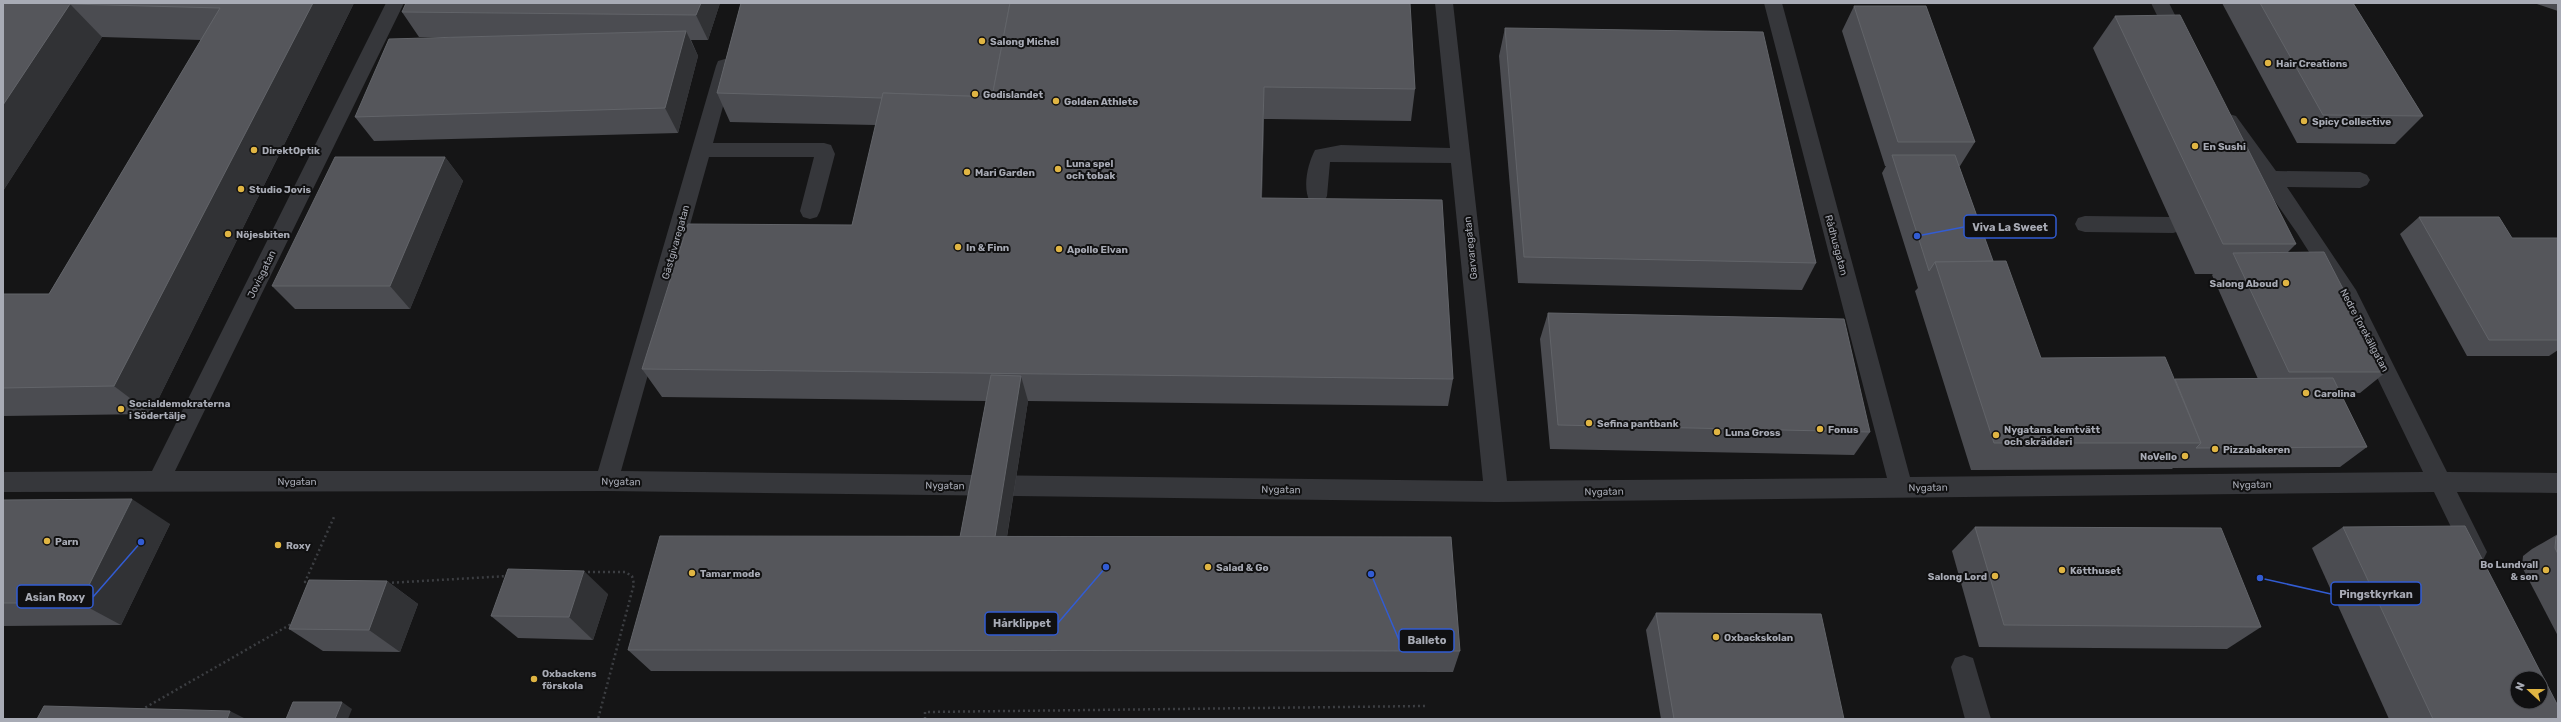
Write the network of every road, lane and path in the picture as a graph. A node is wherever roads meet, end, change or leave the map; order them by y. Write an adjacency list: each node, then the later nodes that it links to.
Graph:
1 (395, 3): 18 (street, Jovisgatan)
2 (1444, 3): 9 (street, Garvaregatan)
3 (1773, 3): 24 (street, Rådhusgatan)
4 (2160, 3): 6 (street)
5 (731, 47): 8 (street, Gästgivaregatan)
6 (2188, 57)
7 (2215, 103): 10 (street, Nedre Torekällgatan)
8 (701, 150): 13 (street); 20 (street, Gästgivaregatan)
9 (1460, 156): 12 (street); 25 (street, Garvaregatan)
10 (2270, 179): 11 (street); 17 (street, Nedre Torekällgatan)
11 (2360, 180)
12 (1317, 196)
13 (810, 211)
14 (2085, 224): 15 (street)
15 (2173, 225)
16 (2281, 227): 17 (street)
17 (2304, 227): 22 (street, Nedre Torekällgatan)
18 (158, 481): 19 (street, Nygatan); 21 (street, Nygatan)
19 (351, 481): 20 (street, Nygatan); 29 (path)
20 (607, 481): 25 (street, Nygatan)
21 (3, 482)
22 (2442, 482): 23 (street, Nygatan); 24 (street, Nygatan); 27 (street, Nedre Torekällgatan)
23 (2558, 483)
24 (1901, 488): 25 (street, Nygatan)
25 (1496, 492)
26 (578, 572): 35 (path)
27 (2485, 573)
28 (515, 576): 30 (path)
29 (312, 582)
30 (382, 583)
31 (298, 620): 34 (path)
32 (1964, 667): 37 (street)
33 (1426, 706): 36 (path)
34 (136, 712)
35 (598, 719)
36 (924, 719)
37 (1978, 719)

